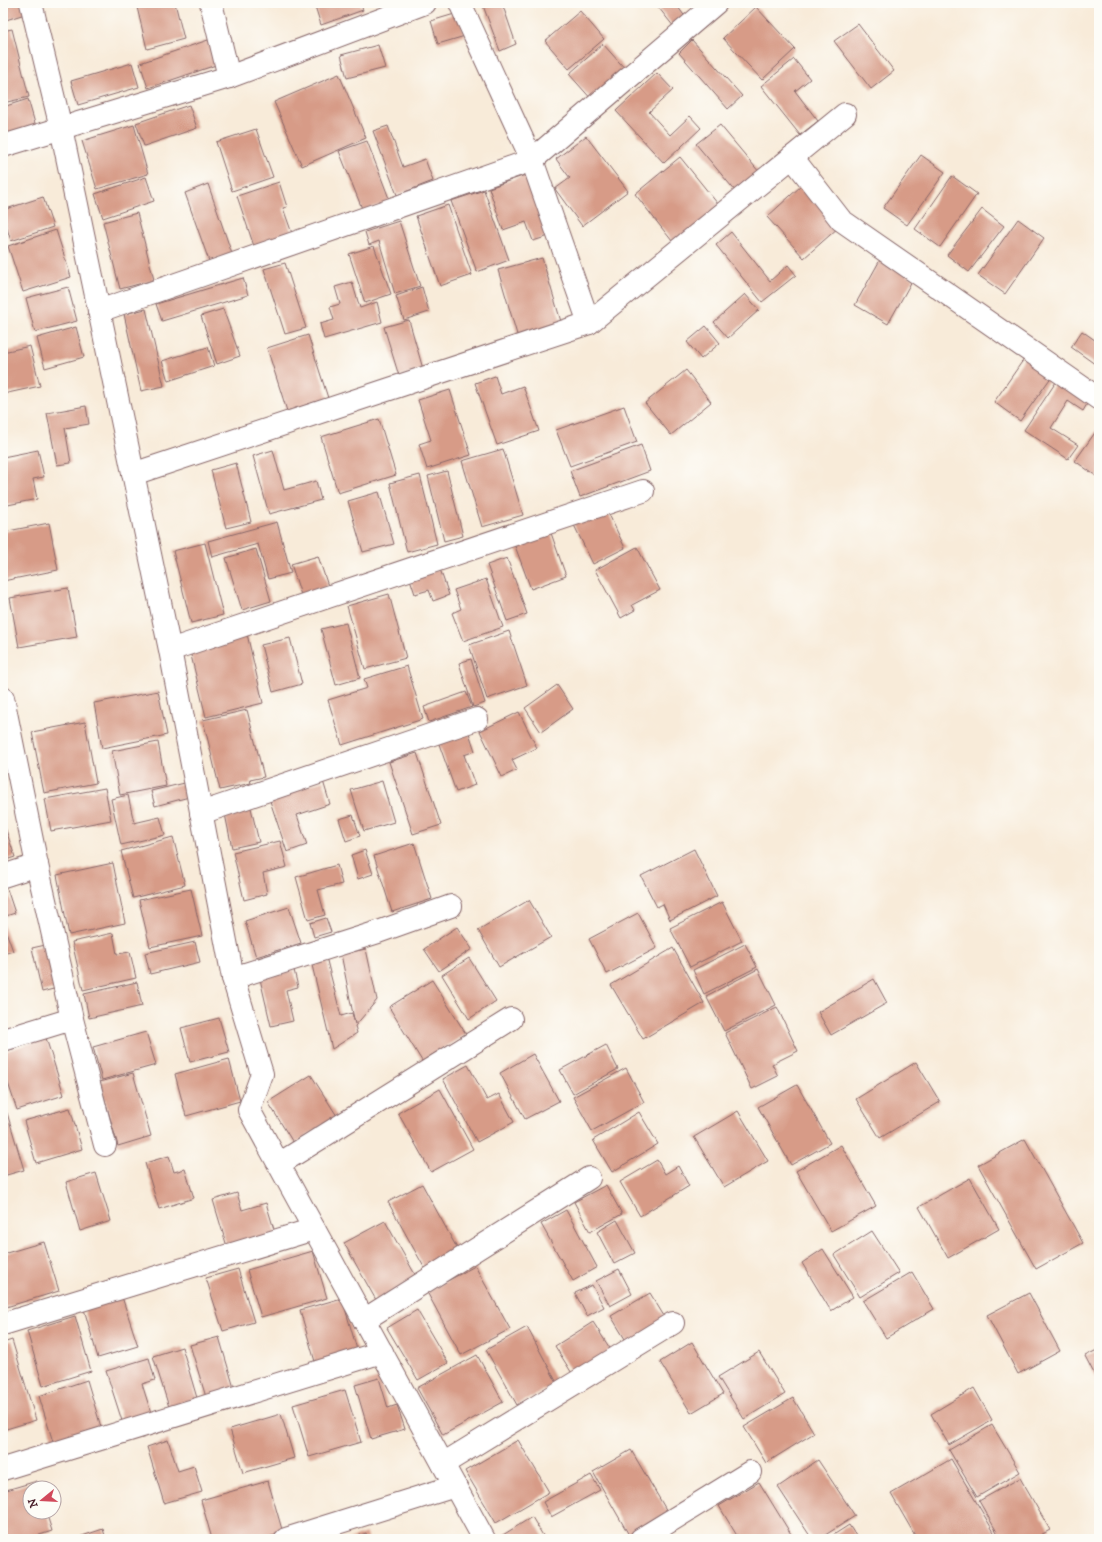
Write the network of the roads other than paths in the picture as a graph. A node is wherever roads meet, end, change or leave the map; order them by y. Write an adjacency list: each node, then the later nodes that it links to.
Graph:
1 (31, 3): 8 (street)
2 (211, 3): 6 (street)
3 (425, 3): 6 (street)
4 (460, 3): 11 (street)
5 (716, 3): 11 (street)
6 (229, 77): 8 (street)
7 (845, 114): 10 (street)
8 (61, 128): 9 (street); 12 (street)
9 (3, 146)
10 (792, 157): 13 (street); 14 (street)
11 (532, 160): 12 (street); 13 (street)
12 (99, 311): 15 (street)
13 (589, 323): 15 (street)
14 (1099, 398)
15 (133, 474): 17 (street)
16 (643, 491): 17 (street)
17 (170, 650): 20 (street)
18 (3, 698): 21 (street)
19 (477, 719): 20 (street)
20 (201, 813): 24 (street)
21 (37, 865): 22 (street); 25 (street)
22 (3, 876)
23 (451, 906): 24 (street)
24 (233, 978): 29 (street)
25 (72, 1019): 27 (street); 28 (street)
26 (511, 1019): 29 (street)
27 (3, 1040)
28 (105, 1145)
29 (279, 1164): 31 (street)
30 (589, 1178): 32 (street)
31 (314, 1229): 32 (street); 34 (street)
32 (364, 1320): 35 (street)
33 (673, 1323): 36 (street)
34 (3, 1324)
35 (382, 1352): 36 (street); 37 (street)
36 (443, 1464): 39 (street)
37 (3, 1469)
38 (750, 1472): 42 (street)
39 (455, 1486): 40 (street); 41 (street)
40 (286, 1539)
41 (484, 1539)
42 (641, 1539)

